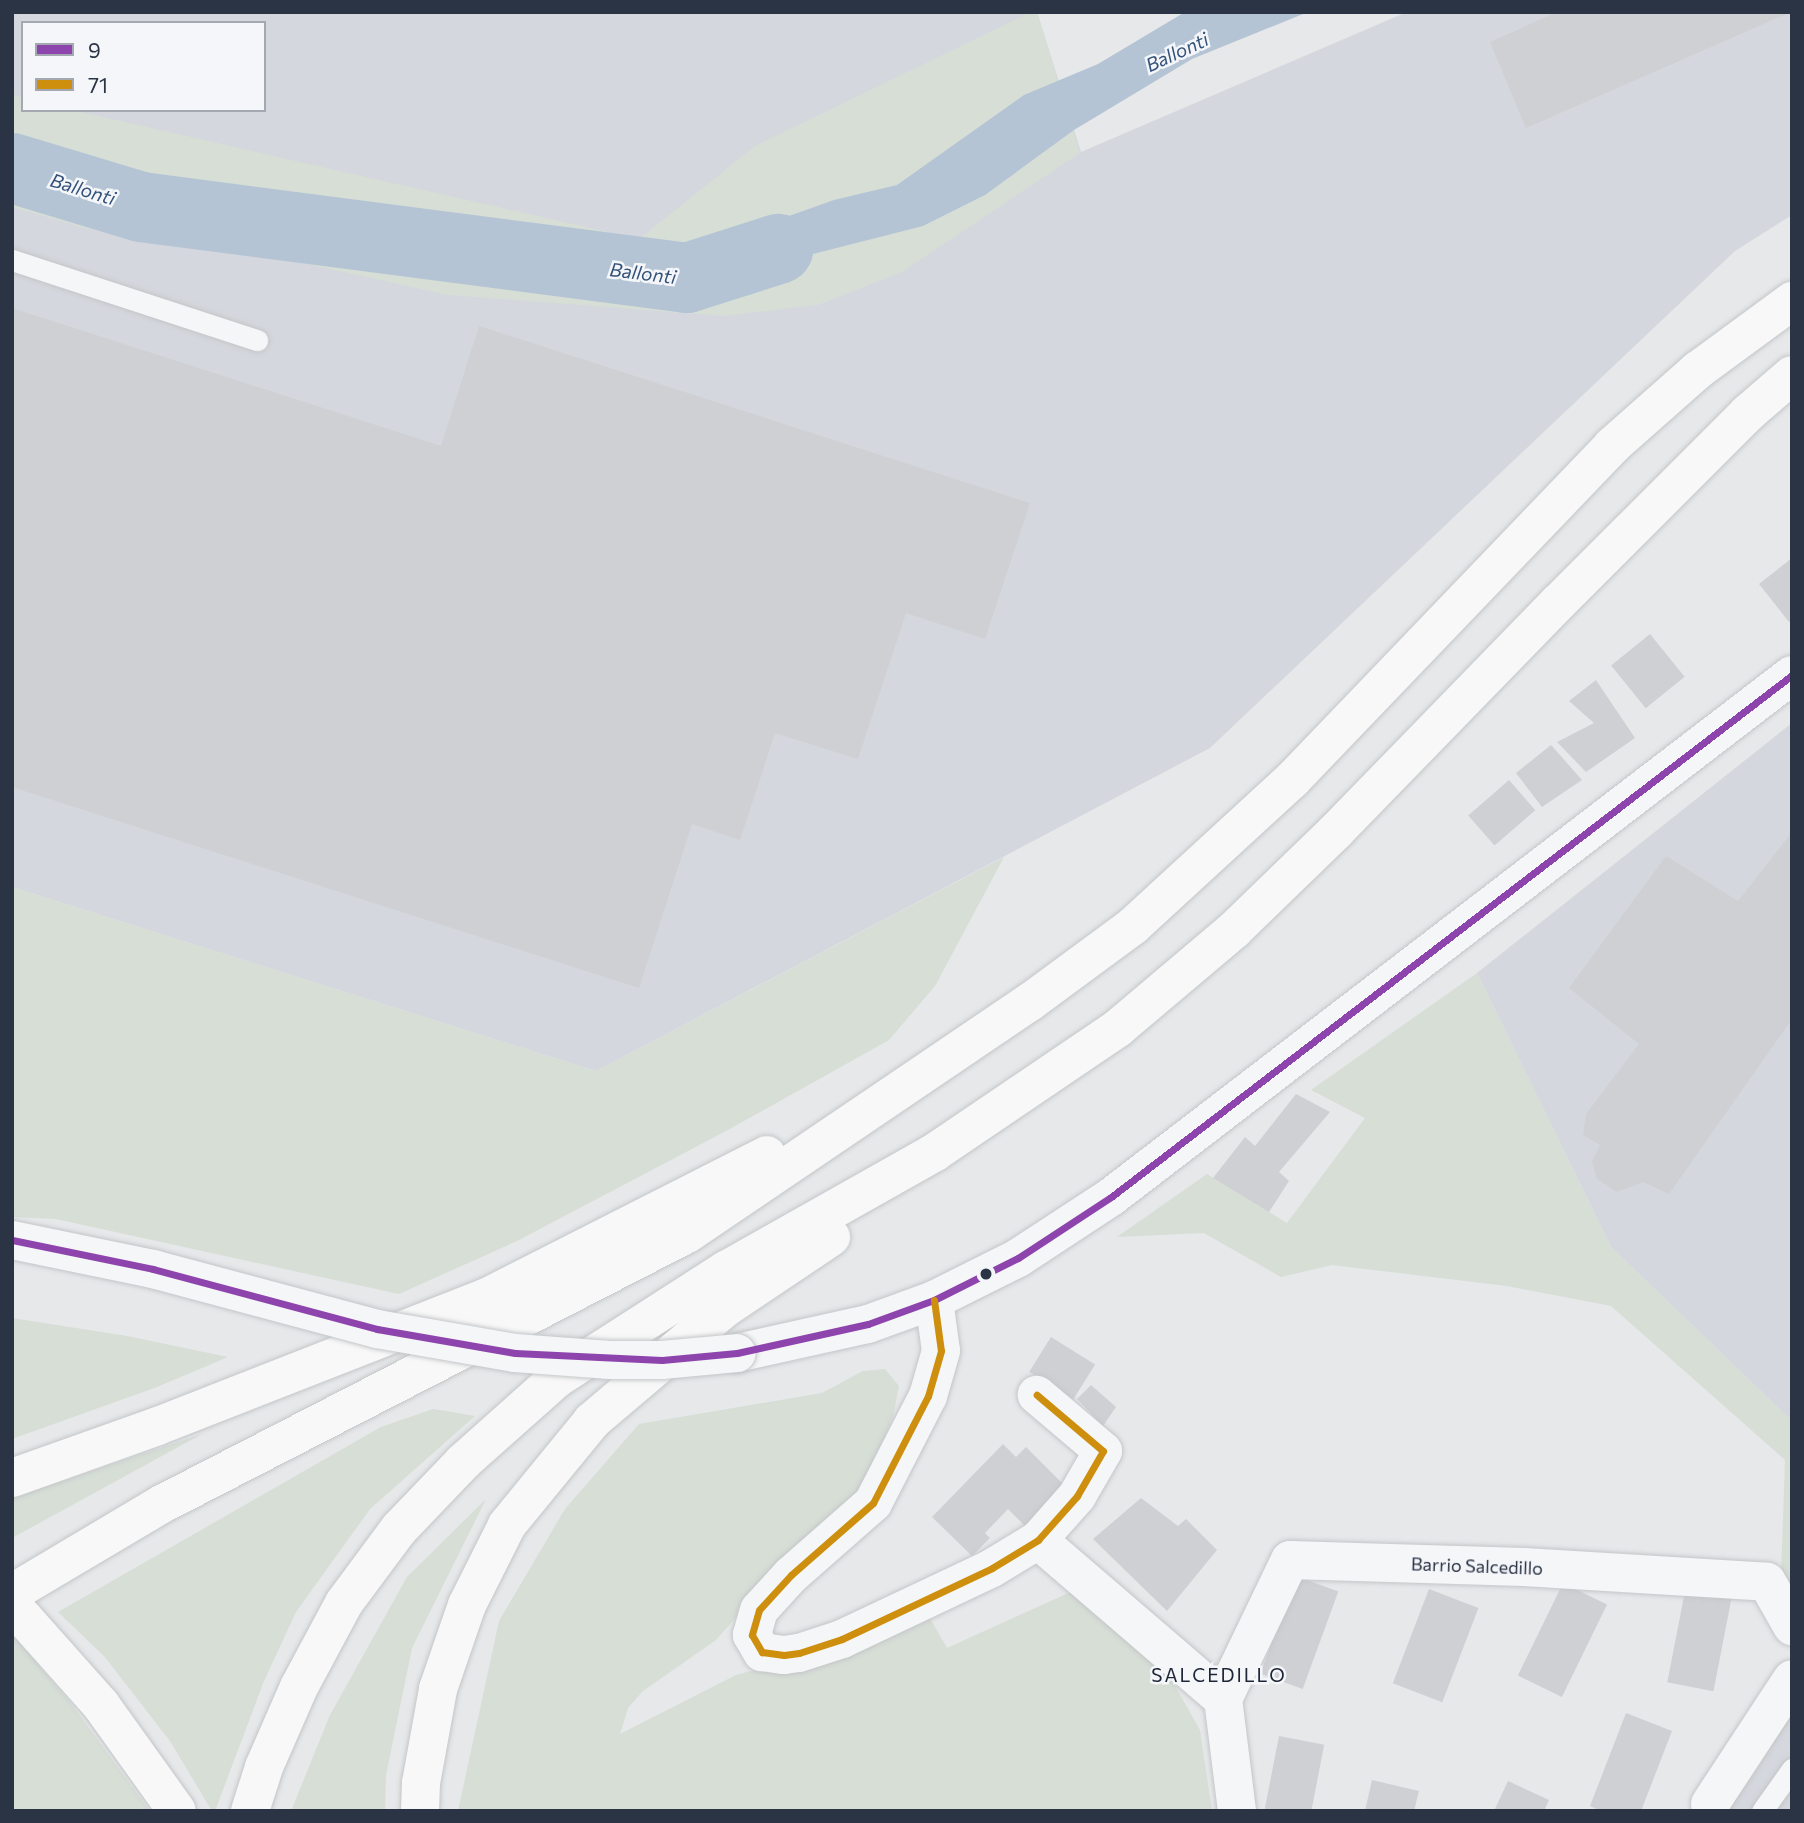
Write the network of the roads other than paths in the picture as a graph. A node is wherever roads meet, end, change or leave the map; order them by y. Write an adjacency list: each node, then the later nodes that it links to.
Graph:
1 (12, 260): 3 (lane)
2 (1792, 300): 6 (highway)
3 (257, 340)
4 (1792, 375): 7 (highway)
5 (1783, 682): 9 (street)
6 (944, 1059): 11 (highway); 13 (highway)
7 (935, 1152): 21 (highway); 22 (highway)
8 (12, 1240): 9 (street, bridge)
9 (934, 1300): 12 (street)
10 (1037, 1395): 12 (street)
11 (12, 1478)
12 (1038, 1540): 17 (street)
13 (12, 1593)
14 (12, 1605): 20 (highway)
15 (1792, 1626): 17 (street, Barrio Salcedillo)
16 (1792, 1679): 19 (street)
17 (1223, 1699): 23 (street)
18 (1792, 1769): 24 (lane)
19 (1710, 1804)
20 (177, 1811)
21 (250, 1811)
22 (420, 1811)
23 (1237, 1811)
24 (1762, 1811)

